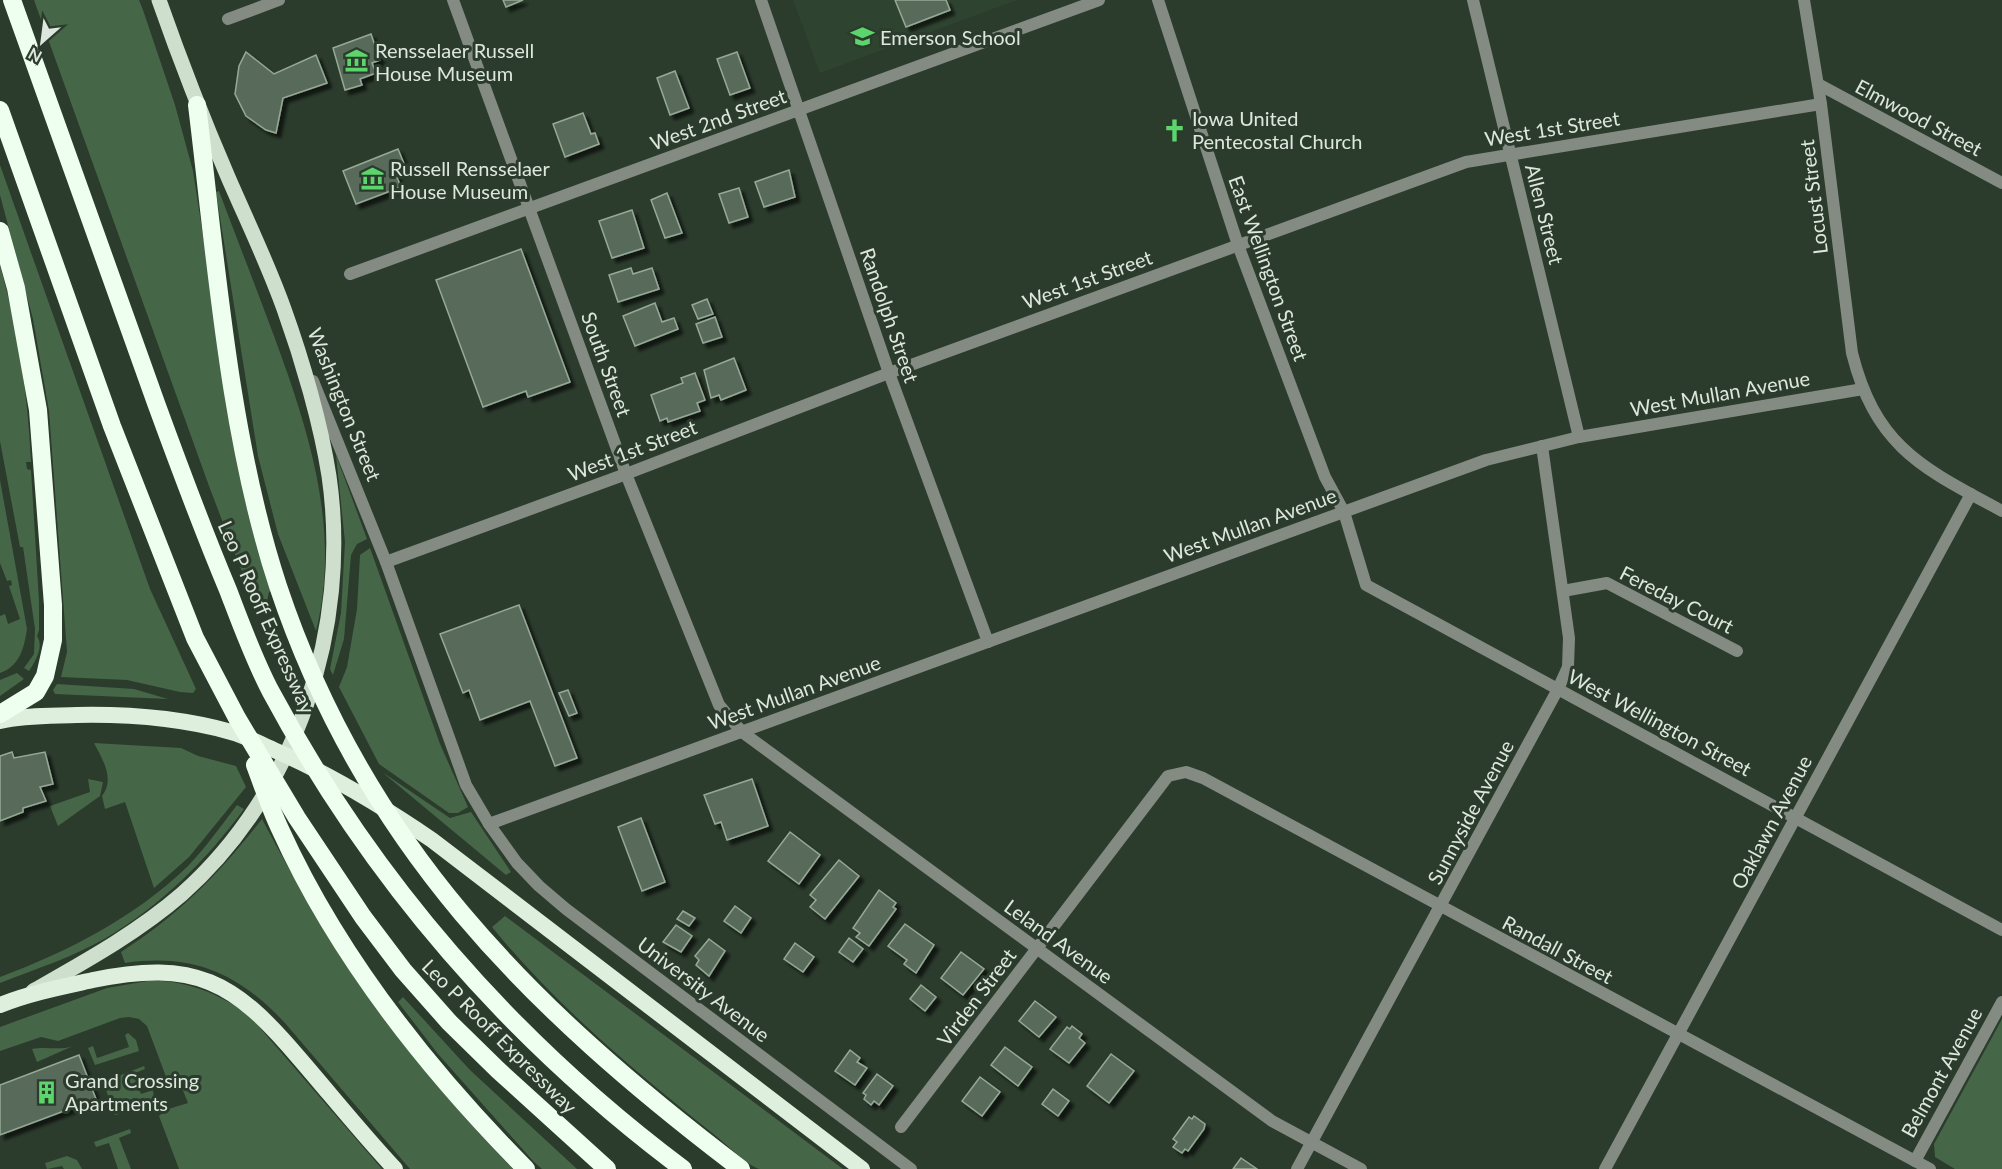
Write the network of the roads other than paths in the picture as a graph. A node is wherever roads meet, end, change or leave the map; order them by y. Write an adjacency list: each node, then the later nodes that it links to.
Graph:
1 (12, 0): 57 (highway, Leo P Rooff Expressway)
2 (159, 0): 13 (main road, Washington Street)
3 (279, 0): 10 (street)
4 (453, 0): 18 (street, South Street)
5 (761, 0): 15 (street, Randolph Street)
6 (1099, 0): 15 (street, West 2nd Street)
7 (1158, 0): 20 (street, East Wellington Street)
8 (1473, 0): 16 (street, Allen Street)
9 (1804, 0): 11 (street, Locust Street)
10 (228, 19)
11 (1818, 84): 12 (street, Locust Street); 17 (street, Elmwood Street)
12 (1821, 104): 16 (street, West 1st Street); 24 (street, Locust Street)
13 (197, 105): 22 (main road, Washington Street); 58 (highway)
14 (0, 110): 37 (highway, Leo P Rooff Expressway)
15 (799, 110): 18 (street, West 2nd Street); 23 (street, Randolph Street)
16 (1511, 154): 20 (street, West 1st Street); 25 (street, Allen Street)
17 (2002, 183)
18 (529, 209): 21 (street, West 2nd Street); 27 (street, South Street)
19 (0, 231): 36 (highway)
20 (1238, 245): 23 (street, West 1st Street); 30 (street, East Wellington Street)
21 (350, 274)
22 (284, 309): 31 (street, Washington Street); 40 (main road)
23 (889, 373): 27 (street, West 1st Street); 33 (street, Randolph Street)
24 (1863, 388): 25 (street, West Mullan Avenue); 28 (street)
25 (1579, 437): 26 (street, West Mullan Avenue)
26 (1542, 446): 30 (street, West Mullan Avenue); 32 (street, Sunnyside Avenue)
27 (626, 474): 31 (street, West 1st Street); 39 (street, South Street)
28 (1971, 494): 29 (street); 42 (street, Oaklawn Avenue)
29 (2002, 511)
30 (1344, 512): 33 (street, West Mullan Avenue); 35 (street, West Wellington Street)
31 (386, 562): 43 (street, Washington Street)
32 (1563, 591): 34 (street, Fereday Court); 35 (street, Sunnyside Avenue)
33 (988, 642): 39 (street, West Mullan Avenue)
34 (1737, 651)
35 (1558, 689): 42 (street, West Wellington Street); 44 (street, Sunnyside Avenue)
36 (0, 714)
37 (237, 718): 55 (highway); 56 (highway, Leo P Rooff Expressway)
38 (0, 721): 40 (highway)
39 (742, 732): 43 (street, West Mullan Avenue); 46 (street, Leland Avenue)
40 (286, 755): 47 (main road); 59 (highway)
41 (1168, 776): 44 (street, Randall Street); 46 (street, Virden Street)
42 (1796, 818): 45 (street, West Wellington Street); 50 (street, Oaklawn Avenue)
43 (489, 824): 60 (street, University Avenue)
44 (1440, 908): 50 (street, Randall Street); 52 (street, Sunnyside Avenue)
45 (2002, 930)
46 (1038, 949): 51 (street, Virden Street); 52 (street, Leland Avenue)
47 (27, 994): 49 (highway); 54 (highway)
48 (2002, 1002): 53 (street, Belmont Avenue)
49 (0, 1005)
50 (1678, 1035): 53 (street, Randall Street); 63 (street, Oaklawn Avenue)
51 (901, 1127)
52 (1311, 1143): 61 (street, Sunnyside Avenue); 62 (street, Leland Avenue)
53 (1915, 1161): 64 (street, Randall Street)
54 (395, 1169)
55 (525, 1169)
56 (607, 1169)
57 (683, 1169)
58 (741, 1169)
59 (862, 1169)
60 (911, 1169)
61 (1297, 1169)
62 (1361, 1169)
63 (1605, 1169)
64 (1930, 1169)

